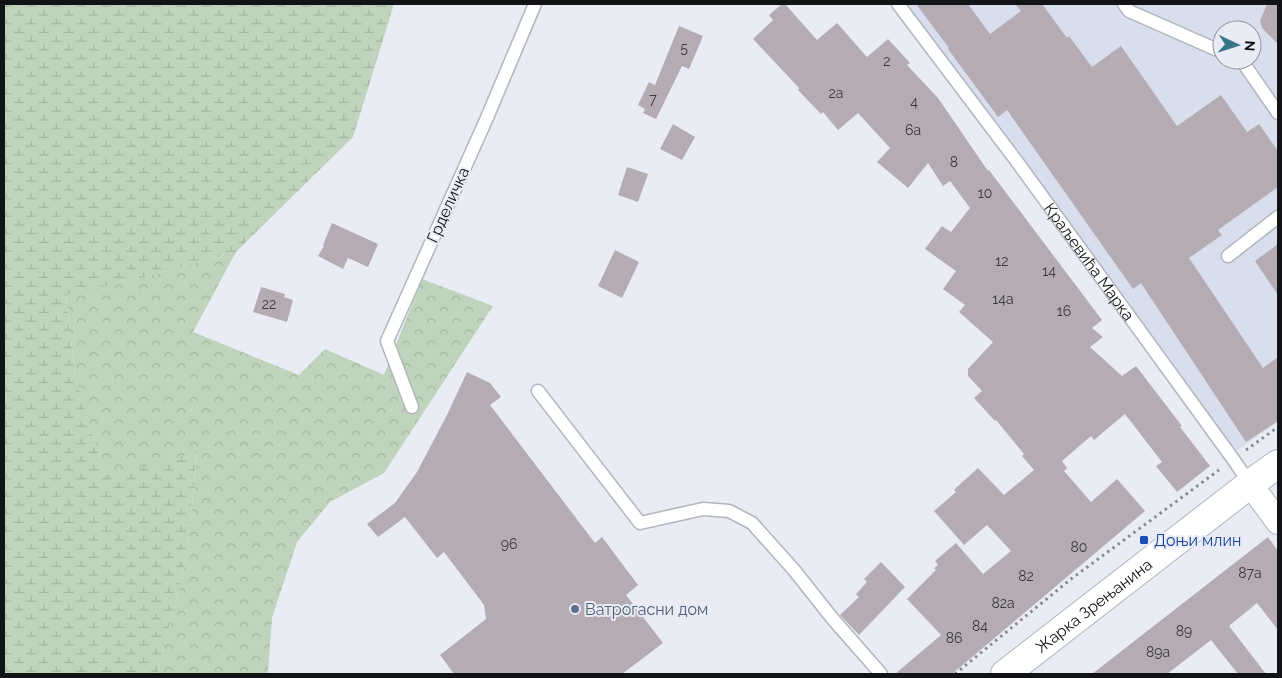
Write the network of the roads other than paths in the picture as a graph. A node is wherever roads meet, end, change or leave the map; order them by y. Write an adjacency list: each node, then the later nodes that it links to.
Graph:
1 (535, 4): 10 (lane, Грделичка)
2 (898, 4): 12 (lane, Краљевића Марка)
3 (1124, 4): 4 (lane)
4 (1212, 48)
5 (1248, 70): 6 (lane)
6 (1278, 113)
7 (1278, 217): 8 (lane)
8 (1228, 256)
9 (538, 391): 14 (lane)
10 (412, 407)
11 (1278, 464): 12 (street, Жарка Зрењанина)
12 (1250, 484): 13 (street, Краљевића Марка); 15 (street, Жарка Зрењанина)
13 (1278, 522)
14 (881, 674)
15 (1005, 674)

